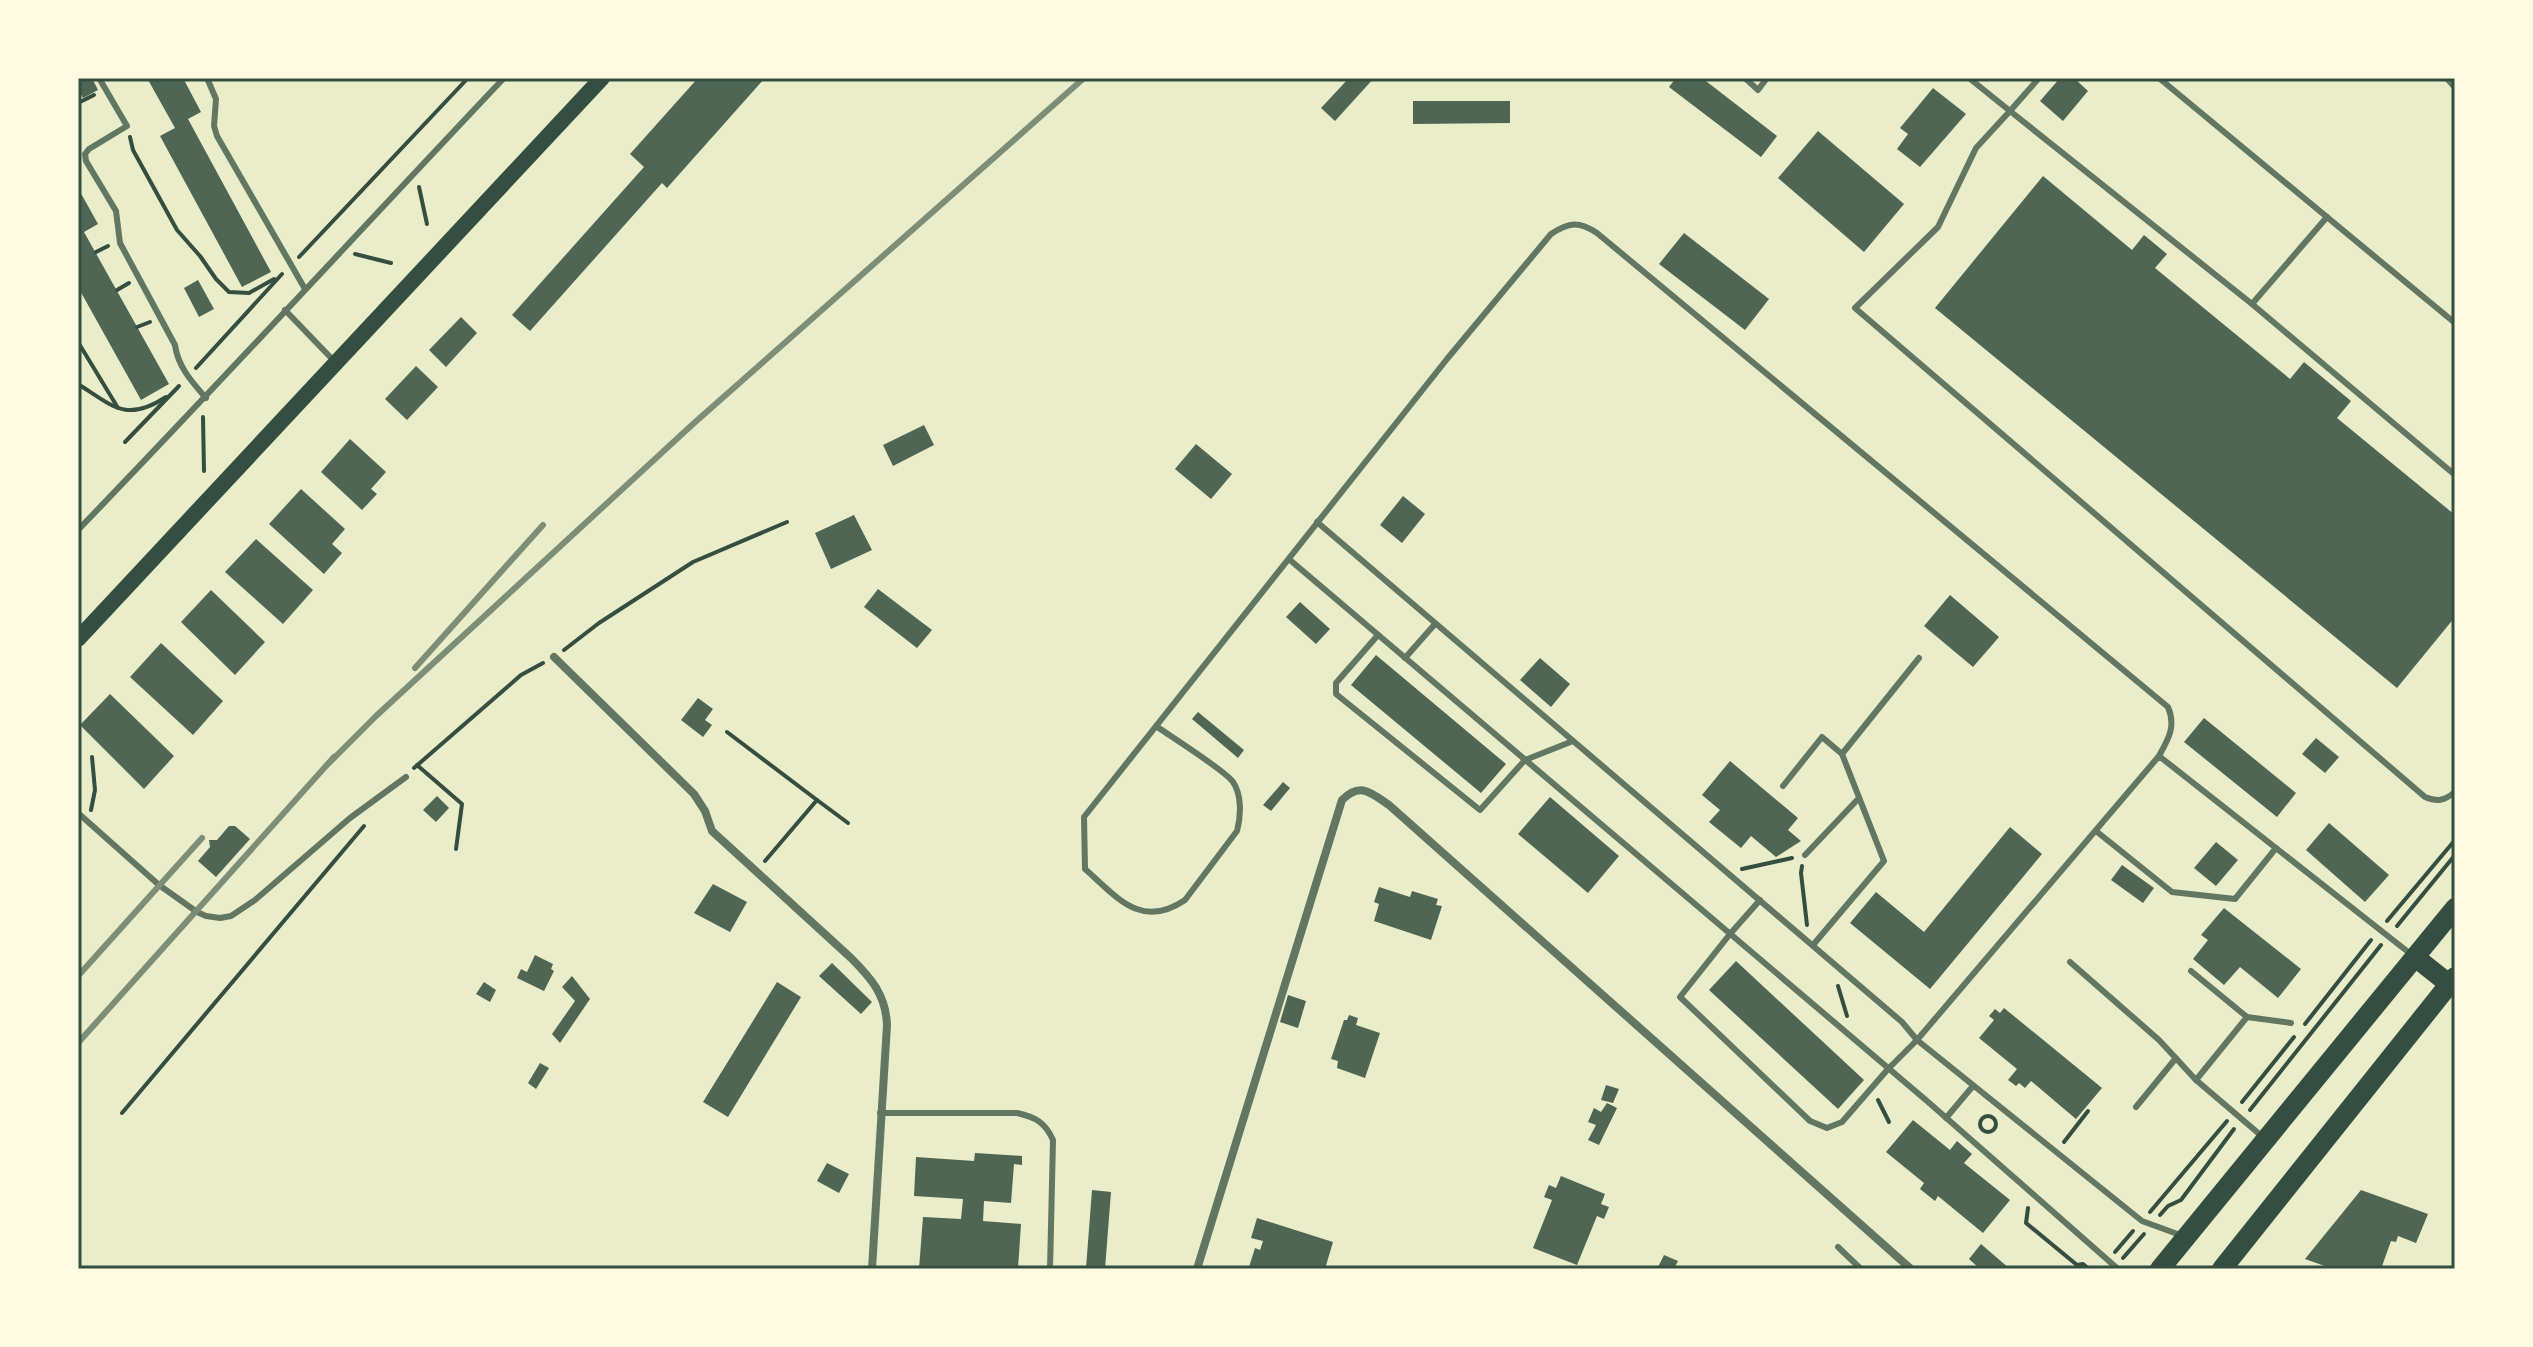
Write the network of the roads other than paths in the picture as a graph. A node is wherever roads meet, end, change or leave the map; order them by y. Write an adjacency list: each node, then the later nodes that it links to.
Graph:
1 (99, 78): 19 (lane)
2 (207, 78): 14 (lane)
3 (504, 78): 14 (lane)
4 (602, 78): 18 (main road)
5 (1063, 78): 6 (lane)
6 (1070, 78)
7 (1745, 78): 8 (lane)
8 (1767, 78)
9 (1969, 78): 12 (lane)
10 (2039, 78): 12 (lane)
11 (2159, 78): 13 (lane)
12 (2010, 111): 15 (lane); 37 (lane)
13 (2327, 217): 15 (lane); 17 (lane)
14 (305, 289): 16 (lane)
15 (2252, 304): 20 (lane)
16 (285, 310): 18 (lane); 19 (lane)
17 (2455, 323)
18 (335, 362): 26 (main road)
19 (206, 398): 22 (lane)
20 (2455, 475)
21 (1317, 522): 23 (lane); 24 (lane); 33 (lane)
22 (78, 530)
23 (1290, 560): 25 (lane); 30 (lane)
24 (1435, 624): 28 (lane); 31 (lane)
25 (1378, 635): 28 (lane); 34 (lane)
26 (78, 639)
27 (554, 657): 59 (street)
28 (1405, 658): 34 (lane)
29 (1919, 658): 32 (lane)
30 (1156, 726): 30 (lane)
31 (1573, 741): 34 (lane); 43 (lane)
32 (1842, 754): 36 (lane); 38 (lane)
33 (2159, 756): 40 (lane); 41 (lane)
34 (1525, 760): 45 (lane)
35 (406, 777): 39 (lane)
36 (1783, 786)
37 (2455, 792)
38 (1859, 798): 42 (lane); 46 (lane)
39 (78, 813)
40 (2096, 831): 41 (lane); 53 (lane)
41 (2276, 848): 47 (lane)
42 (1805, 855)
43 (1760, 900): 45 (lane); 46 (lane)
44 (2455, 908): 47 (highway)
45 (1730, 934): 55 (lane); 55 (lane)
46 (1811, 944): 53 (lane)
47 (2415, 957): 50 (highway); 61 (highway)
48 (2070, 962): 54 (lane)
49 (2191, 971): 51 (lane)
50 (2452, 980): 71 (highway)
51 (2247, 1017): 52 (lane); 56 (lane)
52 (2291, 1023)
53 (1917, 1040): 55 (lane); 57 (lane)
54 (2176, 1058): 56 (lane); 58 (lane)
55 (1888, 1069): 60 (lane)
56 (2196, 1080): 61 (lane)
57 (1973, 1086): 60 (lane); 62 (lane)
58 (2136, 1107)
59 (880, 1113): 65 (street); 66 (lane)
60 (1946, 1118): 64 (lane)
61 (2267, 1140): 62 (highway)
62 (2187, 1238): 70 (highway)
63 (1838, 1247): 68 (lane)
64 (2117, 1268)
65 (872, 1269)
66 (1050, 1269)
67 (1197, 1269): 69 (street)
68 (1861, 1269)
69 (1911, 1269)
70 (2160, 1269)
71 (2222, 1269)

